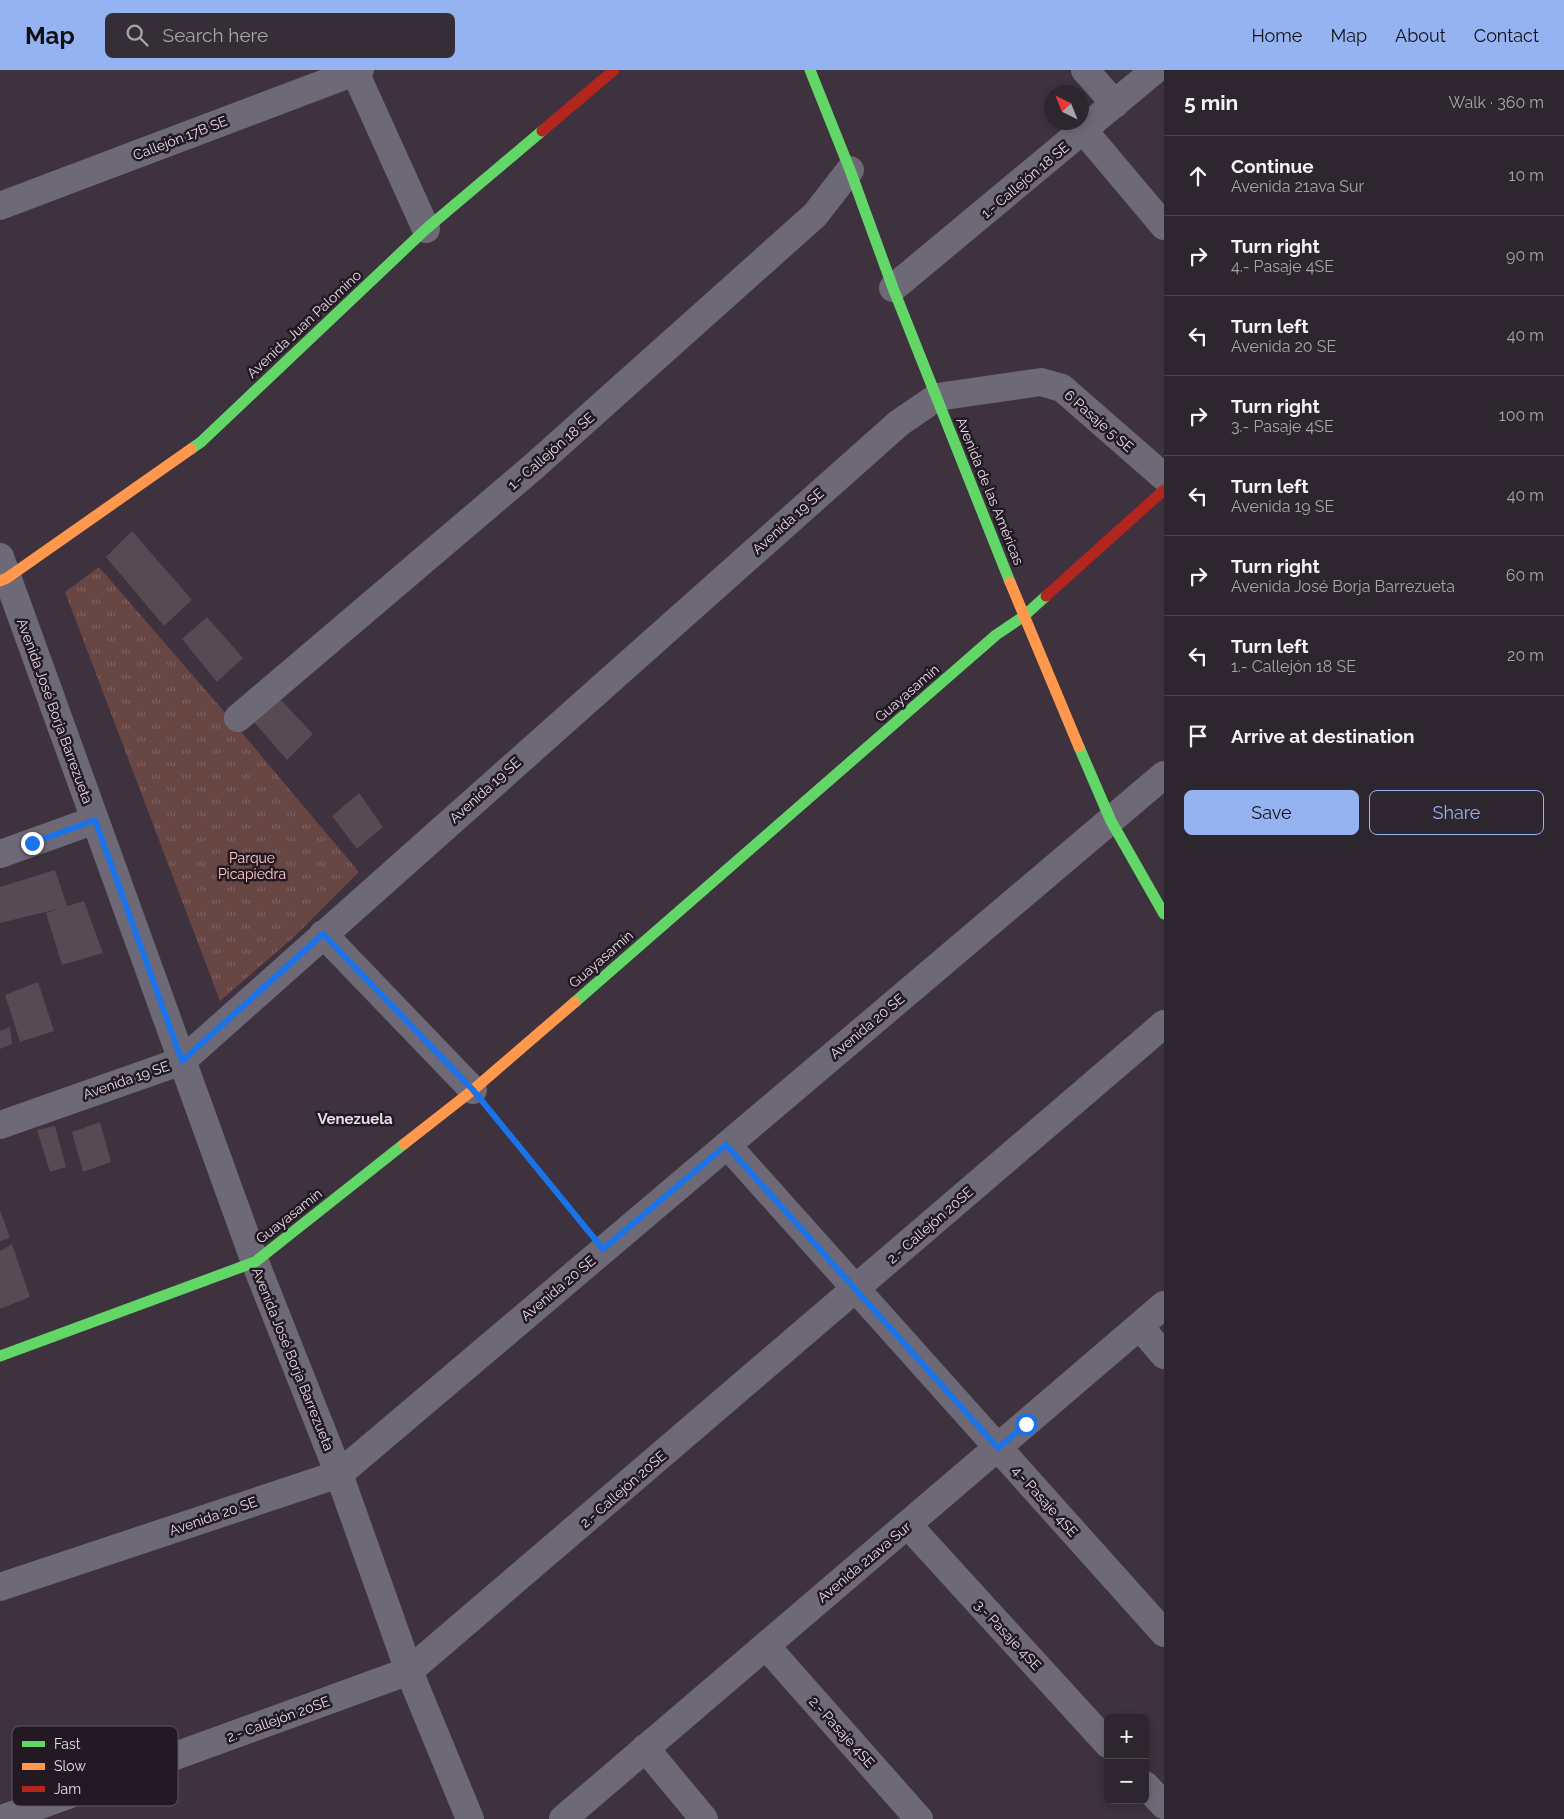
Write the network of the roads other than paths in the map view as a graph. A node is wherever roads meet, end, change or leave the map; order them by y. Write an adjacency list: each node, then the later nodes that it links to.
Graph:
1 (614, 70): 11 (street, Avenida Juan Palomino)
2 (810, 70): 8 (street, Avenida de las Américas)
3 (1085, 70): 6 (street)
4 (1155, 70): 6 (street, 1.- Callejón 18 SE)
5 (358, 71): 9 (street, Callejón 17B SE); 11 (street)
6 (1115, 104): 7 (street, 1.- Callejón 18 SE)
7 (1084, 131): 10 (street); 12 (street, 1.- Callejón 18 SE)
8 (850, 170): 12 (street, Avenida de las Américas); 18 (street, 1.- Callejón 18 SE)
9 (0, 206)
10 (1164, 226)
11 (426, 229): 16 (street, Avenida Juan Palomino)
12 (893, 288): 13 (street, Avenida de las Américas)
13 (937, 397): 14 (street, 6 Pasaje 5 SE); 17 (street, Avenida de las Américas); 24 (street, Avenida 19 SE)
14 (1164, 477)
15 (1164, 490): 17 (street, Guayasamín)
16 (2, 572): 20 (street, Avenida José Borja Barrezueta)
17 (1024, 616): 21 (street, Avenida de las Américas); 27 (street, Guayasamín)
18 (238, 718)
19 (1164, 775): 21 (street, Avenida 20 SE)
20 (95, 820): 22 (street); 26 (street, Avenida José Borja Barrezueta)
21 (1111, 820): 23 (street, Avenida de las Américas); 29 (street, Avenida 20 SE)
22 (0, 854)
23 (1164, 914)
24 (323, 934): 26 (street, Avenida 19 SE); 27 (street)
25 (1164, 1024): 31 (street, 2.- Callejón 20SE)
26 (182, 1061): 28 (street, Avenida 19 SE); 30 (street, Avenida José Borja Barrezueta)
27 (473, 1090): 30 (street, Guayasamín)
28 (0, 1125)
29 (726, 1145): 31 (street, 4.- Pasaje 4SE); 37 (street, Avenida 20 SE)
30 (255, 1262): 35 (street, Guayasamín); 37 (street, Avenida José Borja Barrezueta)
31 (856, 1290): 36 (street, 4.- Pasaje 4SE); 42 (street, 2.- Callejón 20SE)
32 (1164, 1305): 33 (street, Avenida 21ava Sur)
33 (1140, 1327): 34 (street); 36 (street, Avenida 21ava Sur)
34 (1164, 1355)
35 (0, 1356)
36 (998, 1448): 38 (street, Avenida 21ava Sur); 40 (street, 4.- Pasaje 4SE)
37 (338, 1474): 39 (street, Avenida 20 SE); 42 (street, Avenida José Borja Barrezueta)
38 (908, 1525): 41 (street, Avenida 21ava Sur); 43 (street, 3.- Pasaje 4SE)
39 (0, 1587)
40 (1164, 1633)
41 (766, 1646): 44 (street, Avenida 21ava Sur); 53 (street, 2.- Pasaje 4SE)
42 (410, 1671): 45 (street, 2.- Callejón 20SE); 50 (street, Avenida José Borja Barrezueta)
43 (1104, 1740)
44 (645, 1748): 51 (street, Avenida 21ava Sur); 52 (street)
45 (178, 1755)
46 (1149, 1789): 47 (street)
47 (1164, 1805)
48 (38, 1806): 49 (street, 2.- Callejón 20SE)
49 (2, 1819)
50 (470, 1819)
51 (563, 1819)
52 (704, 1819)
53 (919, 1819)

